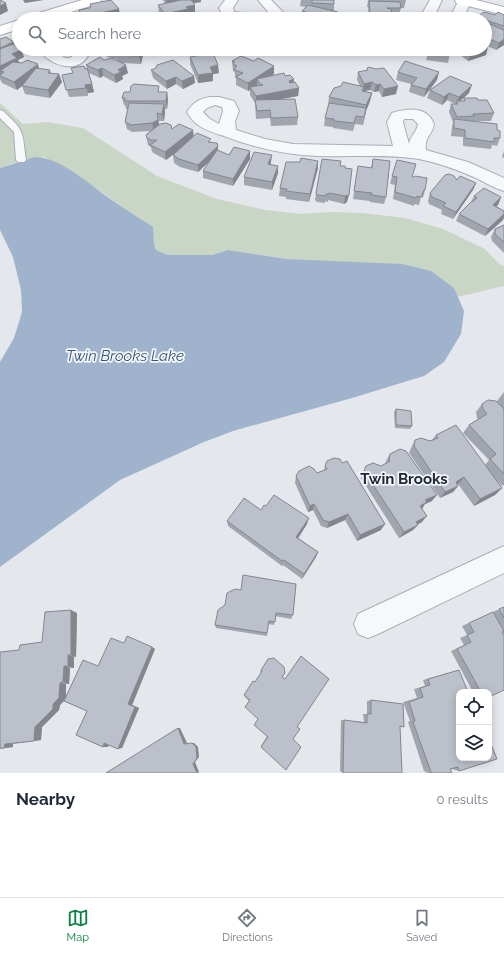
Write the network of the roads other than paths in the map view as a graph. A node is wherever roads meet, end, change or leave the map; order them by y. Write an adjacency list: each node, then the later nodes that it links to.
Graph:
1 (232, 0): 8 (street)
2 (264, 0): 9 (street)
3 (436, 0): 10 (street)
4 (463, 0): 6 (street); 11 (street)
5 (88, 1): 7 (street)
6 (504, 11)
7 (58, 12)
8 (228, 12)
9 (276, 12)
10 (430, 12)
11 (459, 12)
12 (12, 27): 13 (street)
13 (0, 31)
14 (53, 56): 15 (street)
15 (81, 56)
16 (0, 112): 18 (lane)
17 (228, 132): 19 (street)
18 (21, 160)
19 (504, 185)
20 (504, 559): 21 (street)
21 (368, 624)

